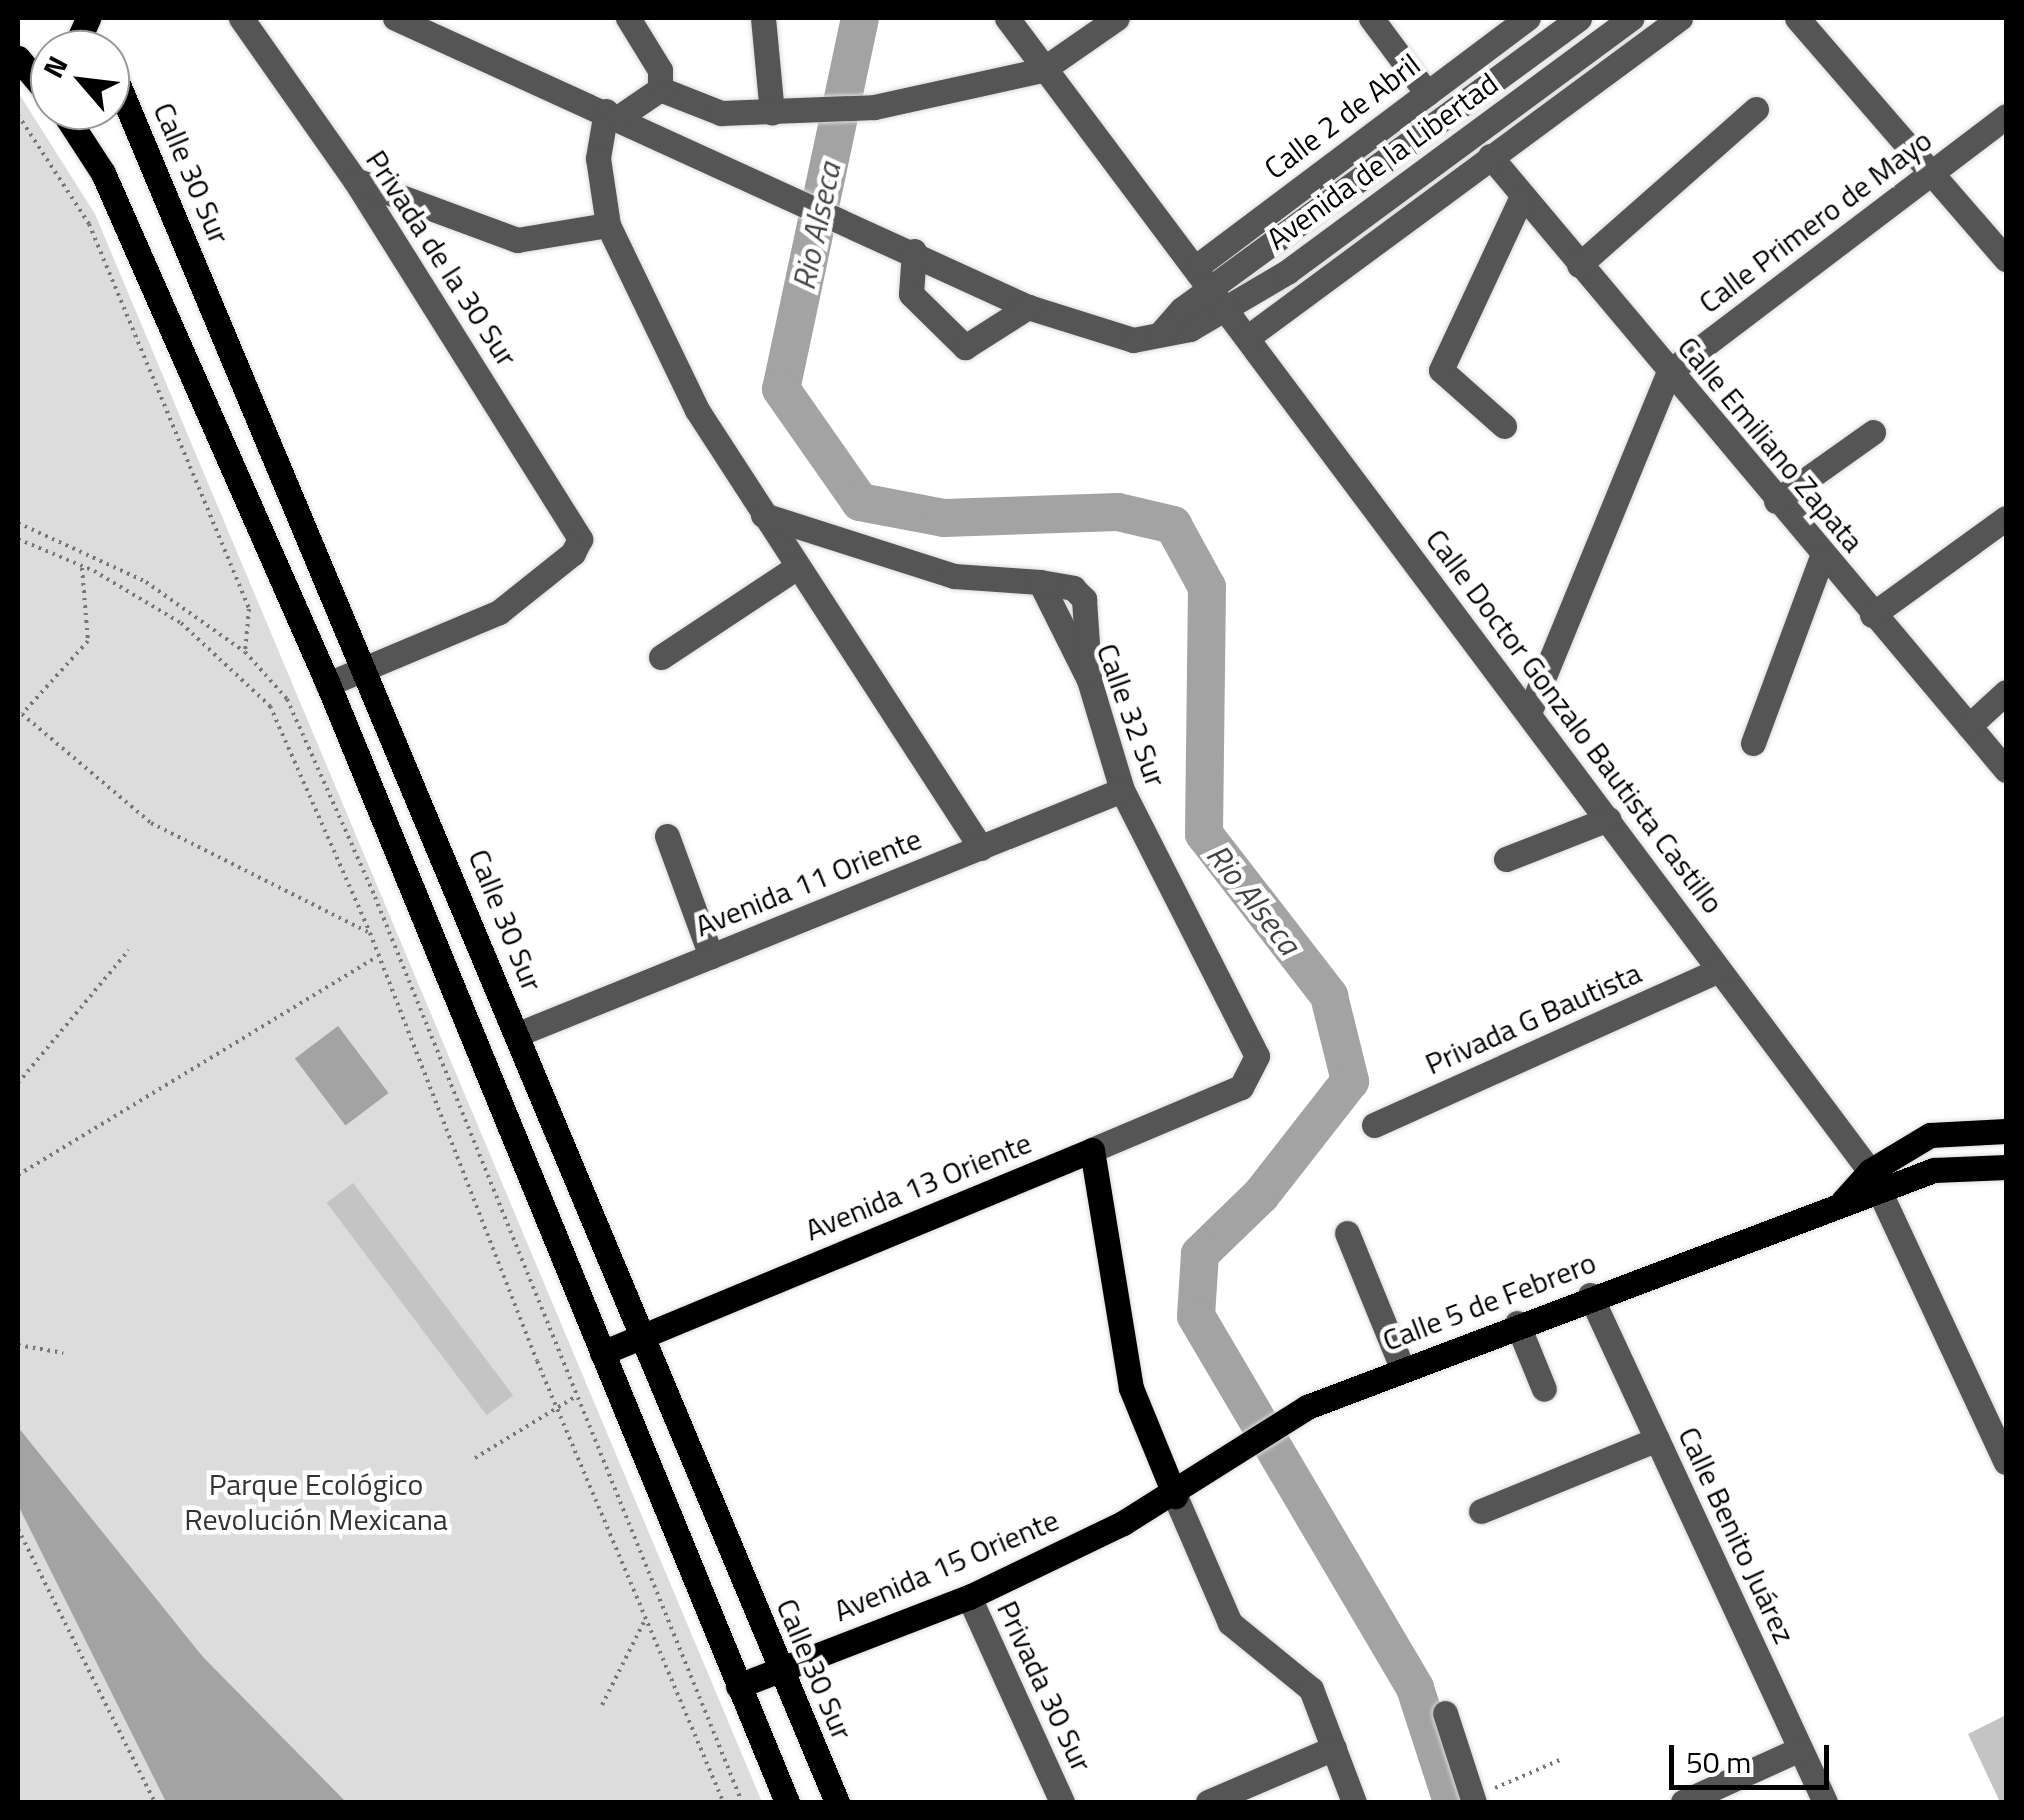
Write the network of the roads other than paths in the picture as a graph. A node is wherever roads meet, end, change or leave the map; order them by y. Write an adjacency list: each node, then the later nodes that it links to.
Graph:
1 (241, 18): 26 (street, Privada de la 30 Sur)
2 (394, 18): 20 (street, Avenida de la Libertad)
3 (628, 18): 14 (street)
4 (763, 18): 19 (street)
5 (1007, 18): 13 (street, Calle Doctor Gonzalo Bautista Castillo)
6 (1117, 18): 13 (street)
7 (1372, 18): 15 (street)
8 (1528, 18): 15 (street, Calle 2 de Abril)
9 (1579, 18): 28 (street, Avenida de la Libertad)
10 (1631, 18): 30 (street, Avenida de la Libertad)
11 (1680, 18): 24 (street)
12 (1797, 18): 25 (street)
13 (1042, 70): 19 (street); 34 (street, Calle Doctor Gonzalo Bautista Castillo)
14 (660, 89): 18 (street); 20 (street)
15 (1427, 93): 34 (street, Calle 2 de Abril)
16 (1756, 109): 33 (street)
17 (130, 112): 48 (main road, Calle 30 Sur)
18 (721, 113): 19 (street); 23 (street)
19 (784, 113)
20 (613, 114): 23 (street, Avenida de la Libertad); 29 (street)
21 (2006, 116): 25 (street, Calle Primero de Mayo)
22 (75, 130): 49 (main road)
23 (700, 153): 31 (street, Avenida de la Libertad)
24 (1490, 156): 27 (street, Calle Emiliano Zapata); 37 (street)
25 (1934, 173): 32 (street); 38 (street, Calle Primero de Mayo)
26 (354, 180): 29 (street); 48 (street, Privada de la 30 Sur)
27 (1522, 196): 33 (street, Calle Emiliano Zapata); 39 (street)
28 (1334, 202): 30 (street); 35 (street, Avenida de la Libertad)
29 (608, 226): 42 (street)
30 (1352, 226): 35 (street, Avenida de la Libertad)
31 (914, 251): 36 (street, Avenida de la Libertad); 36 (street)
32 (2006, 260)
33 (1579, 264): 38 (street, Calle Emiliano Zapata)
34 (1196, 267): 35 (street, Calle Doctor Gonzalo Bautista Castillo)
35 (1221, 299): 36 (street, Avenida de la Libertad); 37 (street, Calle Doctor Gonzalo Bautista Castillo)
36 (1028, 307)
37 (1248, 337): 51 (street, Calle Doctor Gonzalo Bautista Castillo)
38 (1668, 372): 41 (street, Calle Emiliano Zapata); 51 (street)
39 (1504, 426)
40 (1873, 432): 41 (street)
41 (1776, 501): 44 (street, Calle Emiliano Zapata)
42 (764, 515): 45 (street); 55 (street, Calle 32 Sur)
43 (2006, 518): 46 (street)
44 (1822, 556): 46 (street, Calle Emiliano Zapata); 53 (street)
45 (798, 567): 47 (street); 58 (street)
46 (1872, 614): 52 (street, Calle Emiliano Zapata)
47 (661, 657)
48 (367, 666): 49 (street); 62 (main road, Calle 30 Sur)
49 (328, 684): 73 (main road)
50 (2006, 692): 52 (street)
51 (1529, 713): 56 (street, Calle Doctor Gonzalo Bautista Castillo)
52 (1969, 726): 54 (street, Calle Emiliano Zapata)
53 (1752, 742)
54 (2006, 770)
55 (1122, 790): 58 (street, Avenida 11 Oriente); 63 (street, Calle 32 Sur)
56 (1608, 820): 59 (street); 61 (street, Calle Doctor Gonzalo Bautista Castillo)
57 (667, 836): 60 (street)
58 (981, 848): 60 (street, Avenida 11 Oriente)
59 (1506, 859)
60 (711, 956): 62 (street, Avenida 11 Oriente)
61 (1720, 970): 64 (street, Privada G Bautista); 68 (street, Calle Doctor Gonzalo Bautista Castillo)
62 (518, 1034): 72 (main road, Calle 30 Sur)
63 (1254, 1073): 66 (street, Avenida 13 Oriente)
64 (1374, 1125)
65 (2006, 1131): 68 (main road)
66 (1092, 1150): 72 (main road, Avenida 13 Oriente); 78 (main road)
67 (2006, 1167): 68 (main road)
68 (1875, 1180): 70 (main road, Calle 5 de Febrero); 77 (street, Calle Doctor Gonzalo Bautista Castillo)
69 (1347, 1233): 74 (street)
70 (1590, 1295): 71 (main road, Calle 5 de Febrero); 76 (street, Calle Benito Juárez)
71 (1517, 1323): 74 (main road, Calle 5 de Febrero); 75 (street)
72 (642, 1334): 73 (main road, Avenida 13 Oriente); 81 (main road, Calle 30 Sur)
73 (602, 1352): 82 (main road)
74 (1402, 1370): 78 (main road, Calle 5 de Febrero)
75 (1544, 1390)
76 (1656, 1438): 79 (street); 85 (street, Calle Benito Juárez)
77 (2006, 1462)
78 (1175, 1496): 80 (main road, Avenida 15 Oriente); 84 (street)
79 (1481, 1511)
80 (968, 1597): 81 (main road, Avenida 15 Oriente); 89 (street, Privada 30 Sur)
81 (779, 1669): 82 (main road, Avenida 15 Oriente); 88 (main road, Calle 30 Sur)
82 (738, 1686): 87 (main road)
83 (1444, 1713): 86 (street)
84 (1334, 1748): 90 (street); 91 (street)
85 (1800, 1748): 92 (street); 93 (street, Calle Benito Juárez)
86 (1473, 1800)
87 (788, 1802)
88 (837, 1802)
89 (1062, 1802)
90 (1208, 1802)
91 (1354, 1802)
92 (1683, 1802)
93 (1825, 1802)

